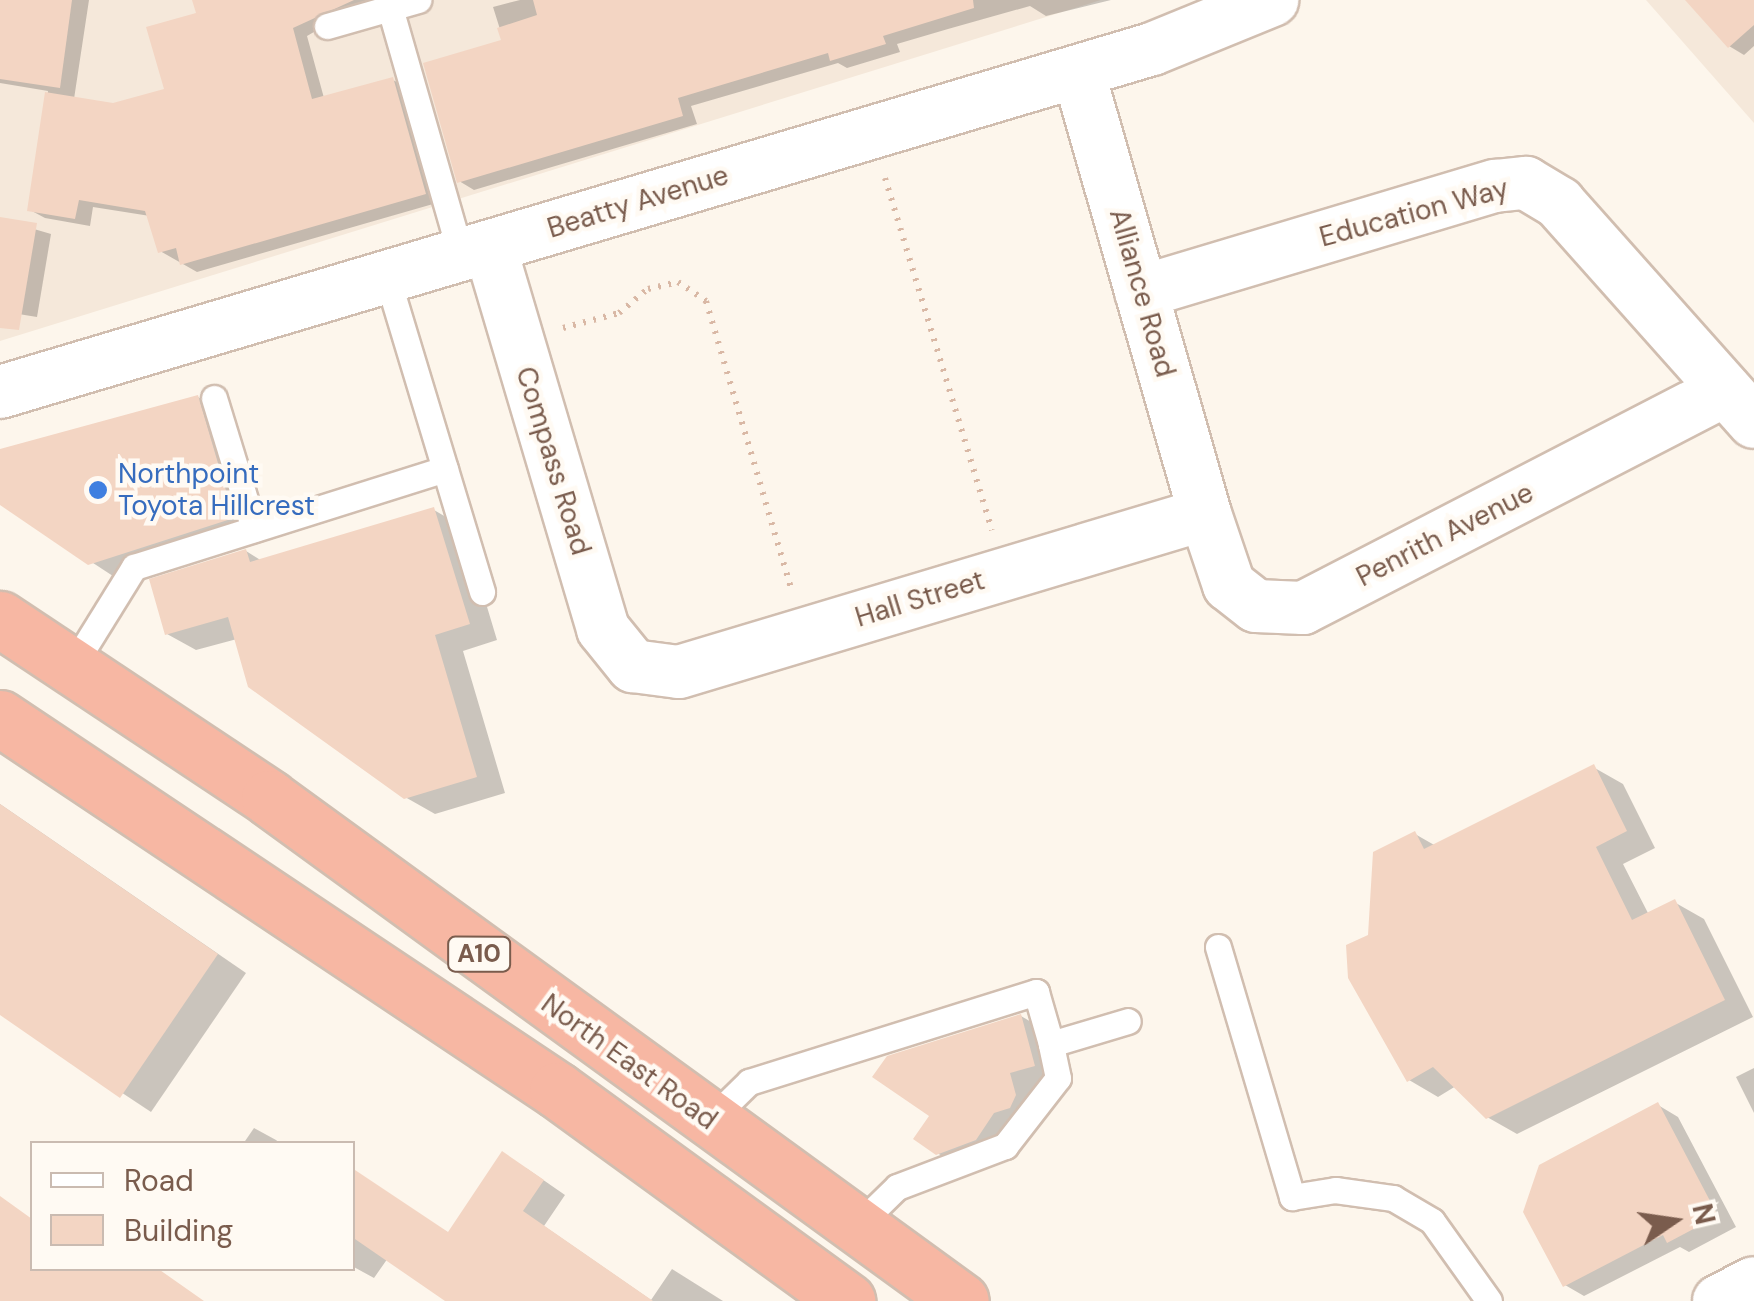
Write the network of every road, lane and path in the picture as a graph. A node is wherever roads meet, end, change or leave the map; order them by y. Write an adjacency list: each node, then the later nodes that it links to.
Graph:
1 (418, 0): 3 (lane)
2 (1272, 0): 5 (street, Beatty Avenue)
3 (390, 8): 4 (lane); 7 (lane)
4 (327, 26)
5 (1078, 71): 6 (street, Beatty Avenue); 9 (street, Alliance Road)
6 (872, 132): 7 (street, Beatty Avenue); 17 (path)
7 (475, 251): 8 (street, Beatty Avenue); 21 (street, Compass Road)
8 (387, 277): 11 (street, Beatty Avenue); 14 (lane)
9 (1142, 292): 13 (street, Education Way); 15 (street, Alliance Road)
10 (552, 332): 20 (path)
11 (0, 392)
12 (214, 398): 16 (lane)
13 (1740, 406): 15 (street, Penrith Avenue)
14 (445, 470): 16 (lane); 18 (lane)
15 (1205, 514): 17 (street, Hall Street)
16 (254, 529): 22 (lane)
17 (1005, 574): 20 (street, Hall Street)
18 (482, 592)
19 (0, 619): 22 (highway, North East Road / A10)
20 (805, 634): 21 (street, Hall Street)
21 (634, 666)
22 (72, 667): 27 (highway, North East Road / A10)
23 (0, 718): 30 (highway, A10)
24 (1218, 947): 32 (lane)
25 (1128, 1021): 26 (lane)
26 (1050, 1044): 27 (lane); 28 (lane)
27 (709, 1120): 28 (highway, North East Road / A10)
28 (857, 1226): 31 (highway, North East Road / A10)
29 (1754, 1283): 33 (street)
30 (847, 1301)
31 (962, 1301)
32 (1489, 1301)
33 (1719, 1301)

